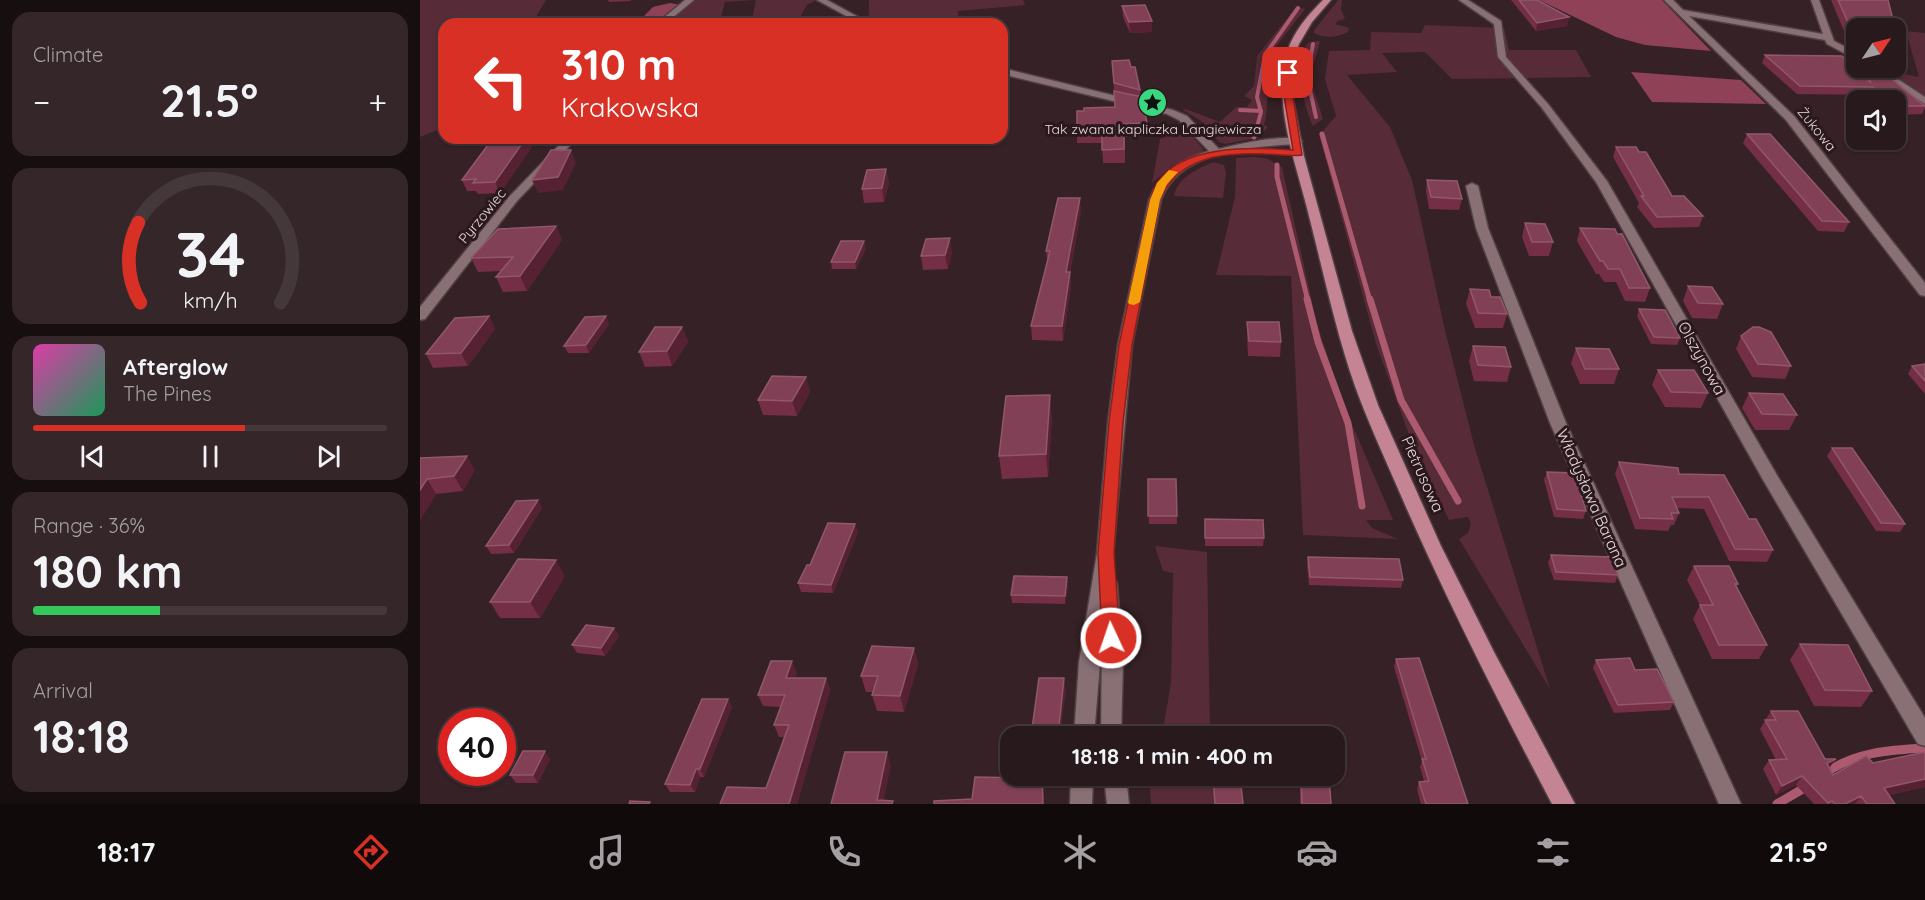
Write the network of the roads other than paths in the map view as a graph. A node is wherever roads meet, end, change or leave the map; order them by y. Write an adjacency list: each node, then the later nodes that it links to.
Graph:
1 (690, 0): 8 (street)
2 (820, 0): 9 (street)
3 (1327, 0): 16 (main road, Pietrusowa)
4 (1463, 0): 24 (street, Olszynowa)
5 (1668, 0): 7 (street, Żukowa)
6 (1815, 0): 10 (street)
7 (1680, 12): 10 (street); 19 (street, Żukowa)
8 (668, 18)
9 (855, 18)
10 (1829, 38): 11 (street)
11 (1846, 51)
12 (1008, 72): 17 (street)
13 (1891, 78): 14 (street)
14 (1925, 101)
15 (566, 144): 20 (street, Pyrzowiec)
16 (1298, 147): 17 (street); 29 (main road, Pietrusowa)
17 (1217, 153): 21 (street)
18 (1472, 186): 30 (street, Władysława Barana)
19 (1925, 292)
20 (420, 316)
21 (1106, 553): 22 (street); 23 (street)
22 (1085, 726)
23 (1112, 726)
24 (1925, 737)
25 (1082, 786): 27 (street)
26 (1116, 786): 28 (street)
27 (1081, 804)
28 (1118, 804)
29 (1564, 804)
30 (1730, 804)

